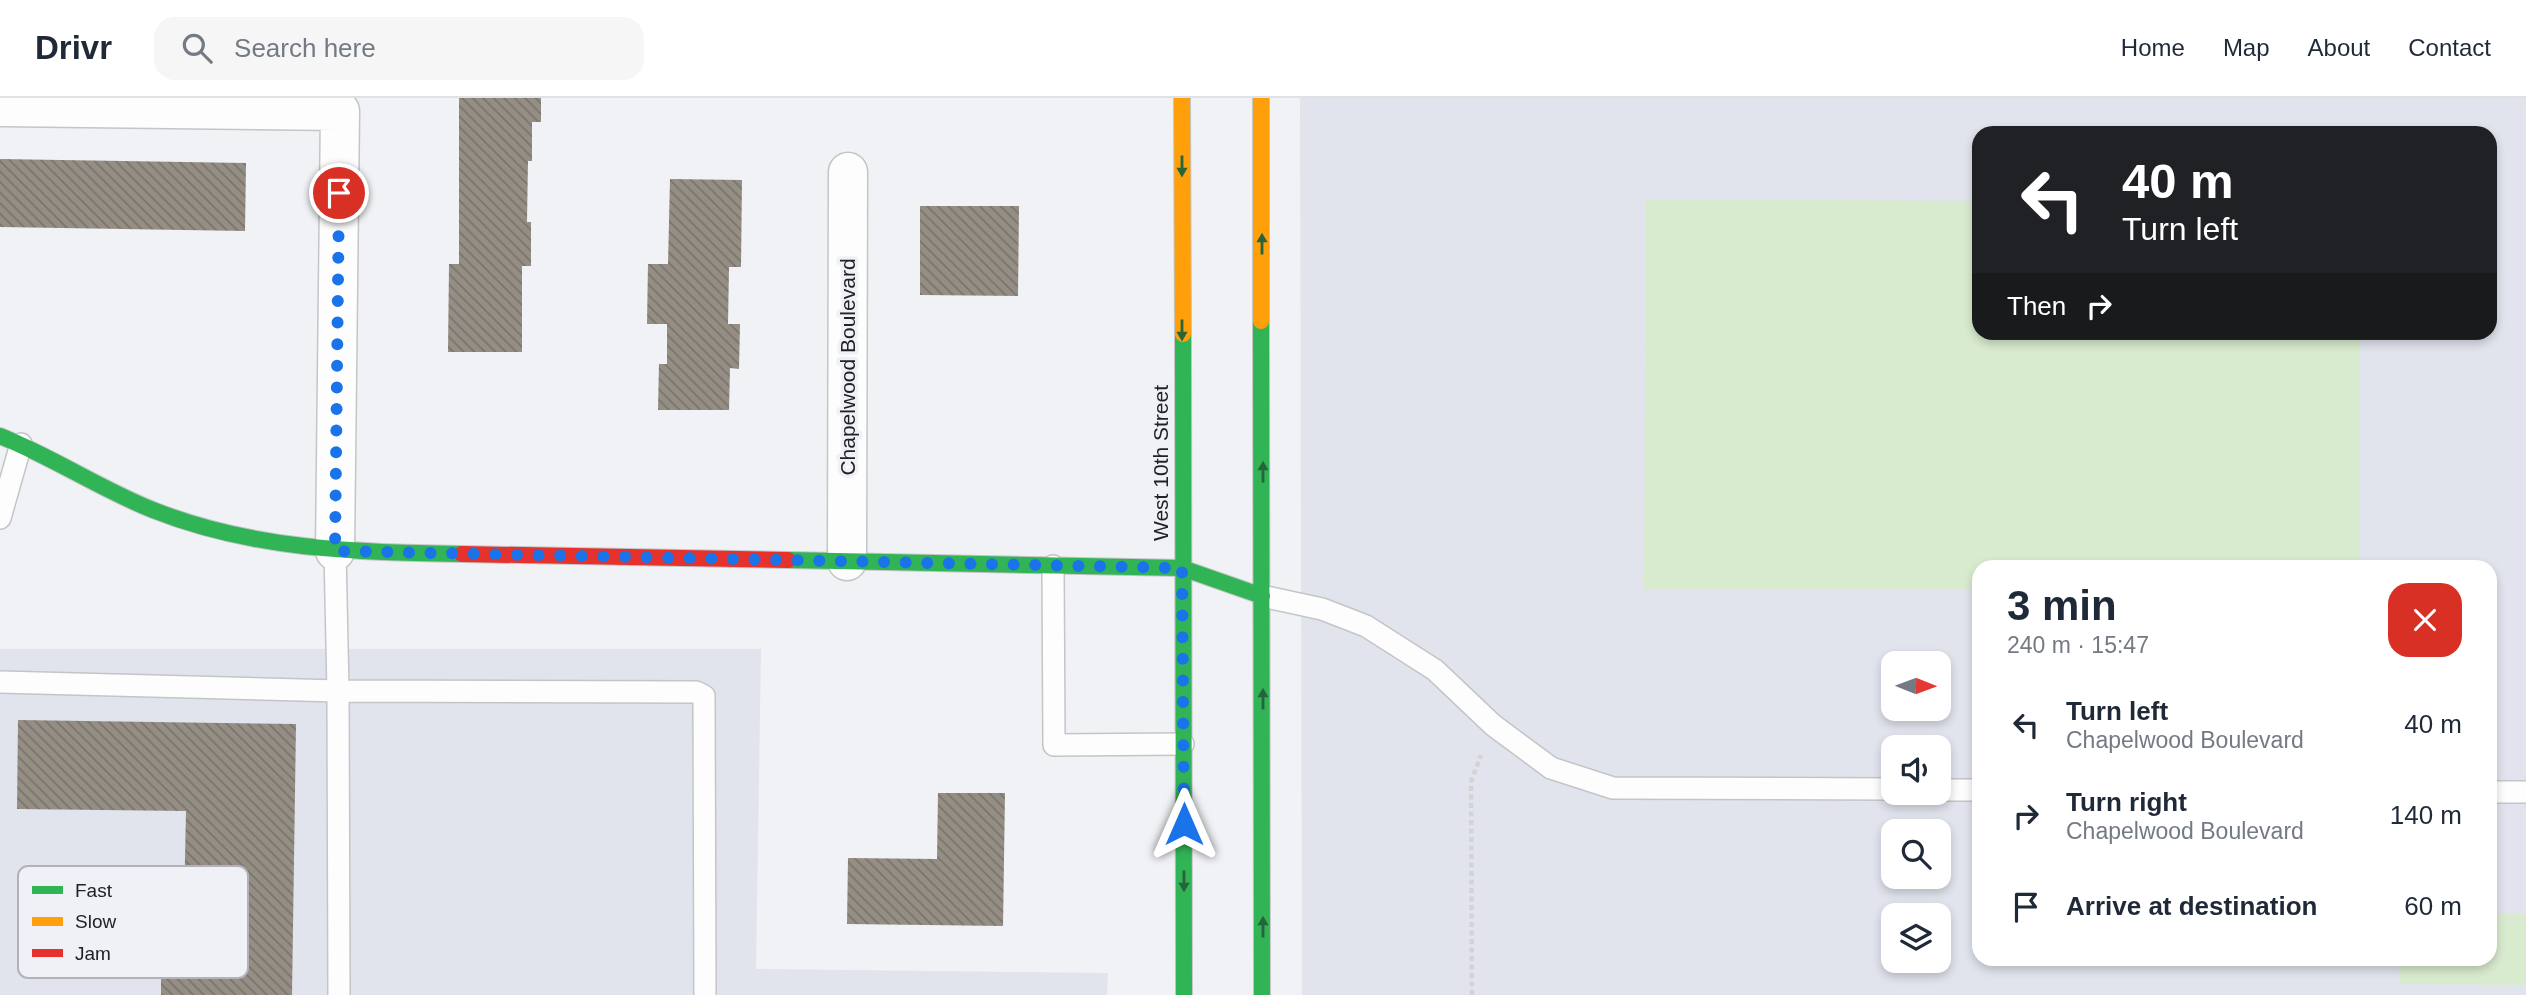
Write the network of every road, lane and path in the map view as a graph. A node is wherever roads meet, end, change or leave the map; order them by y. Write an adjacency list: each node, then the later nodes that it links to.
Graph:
1 (1182, 98): 11 (main road, West 10th Street, one-way to 11)
2 (1261, 98): 12 (main road, one-way to 2)
3 (0, 107): 8 (street)
4 (848, 172): 9 (street, Chapelwood Boulevard)
5 (0, 436): 6 (main road)
6 (21, 444): 7 (lane); 8 (main road)
7 (0, 518)
8 (335, 551): 9 (main road); 14 (lane)
9 (847, 561): 10 (main road)
10 (1053, 566): 11 (main road); 16 (lane)
11 (1182, 568): 12 (main road); 16 (main road, West 10th Street)
12 (1262, 596): 15 (lane); 25 (main road, one-way to 12)
13 (0, 682): 14 (lane)
14 (338, 691): 22 (lane); 23 (lane)
15 (1493, 725): 17 (lane); 26 (path)
16 (1183, 744): 24 (main road, West 10th Street, one-way to 24)
17 (1881, 789)
18 (1951, 790): 19 (lane)
19 (1972, 790)
20 (2497, 792): 21 (lane)
21 (2526, 792)
22 (339, 995)
23 (705, 995)
24 (1184, 995)
25 (1262, 995)
26 (1472, 995)

